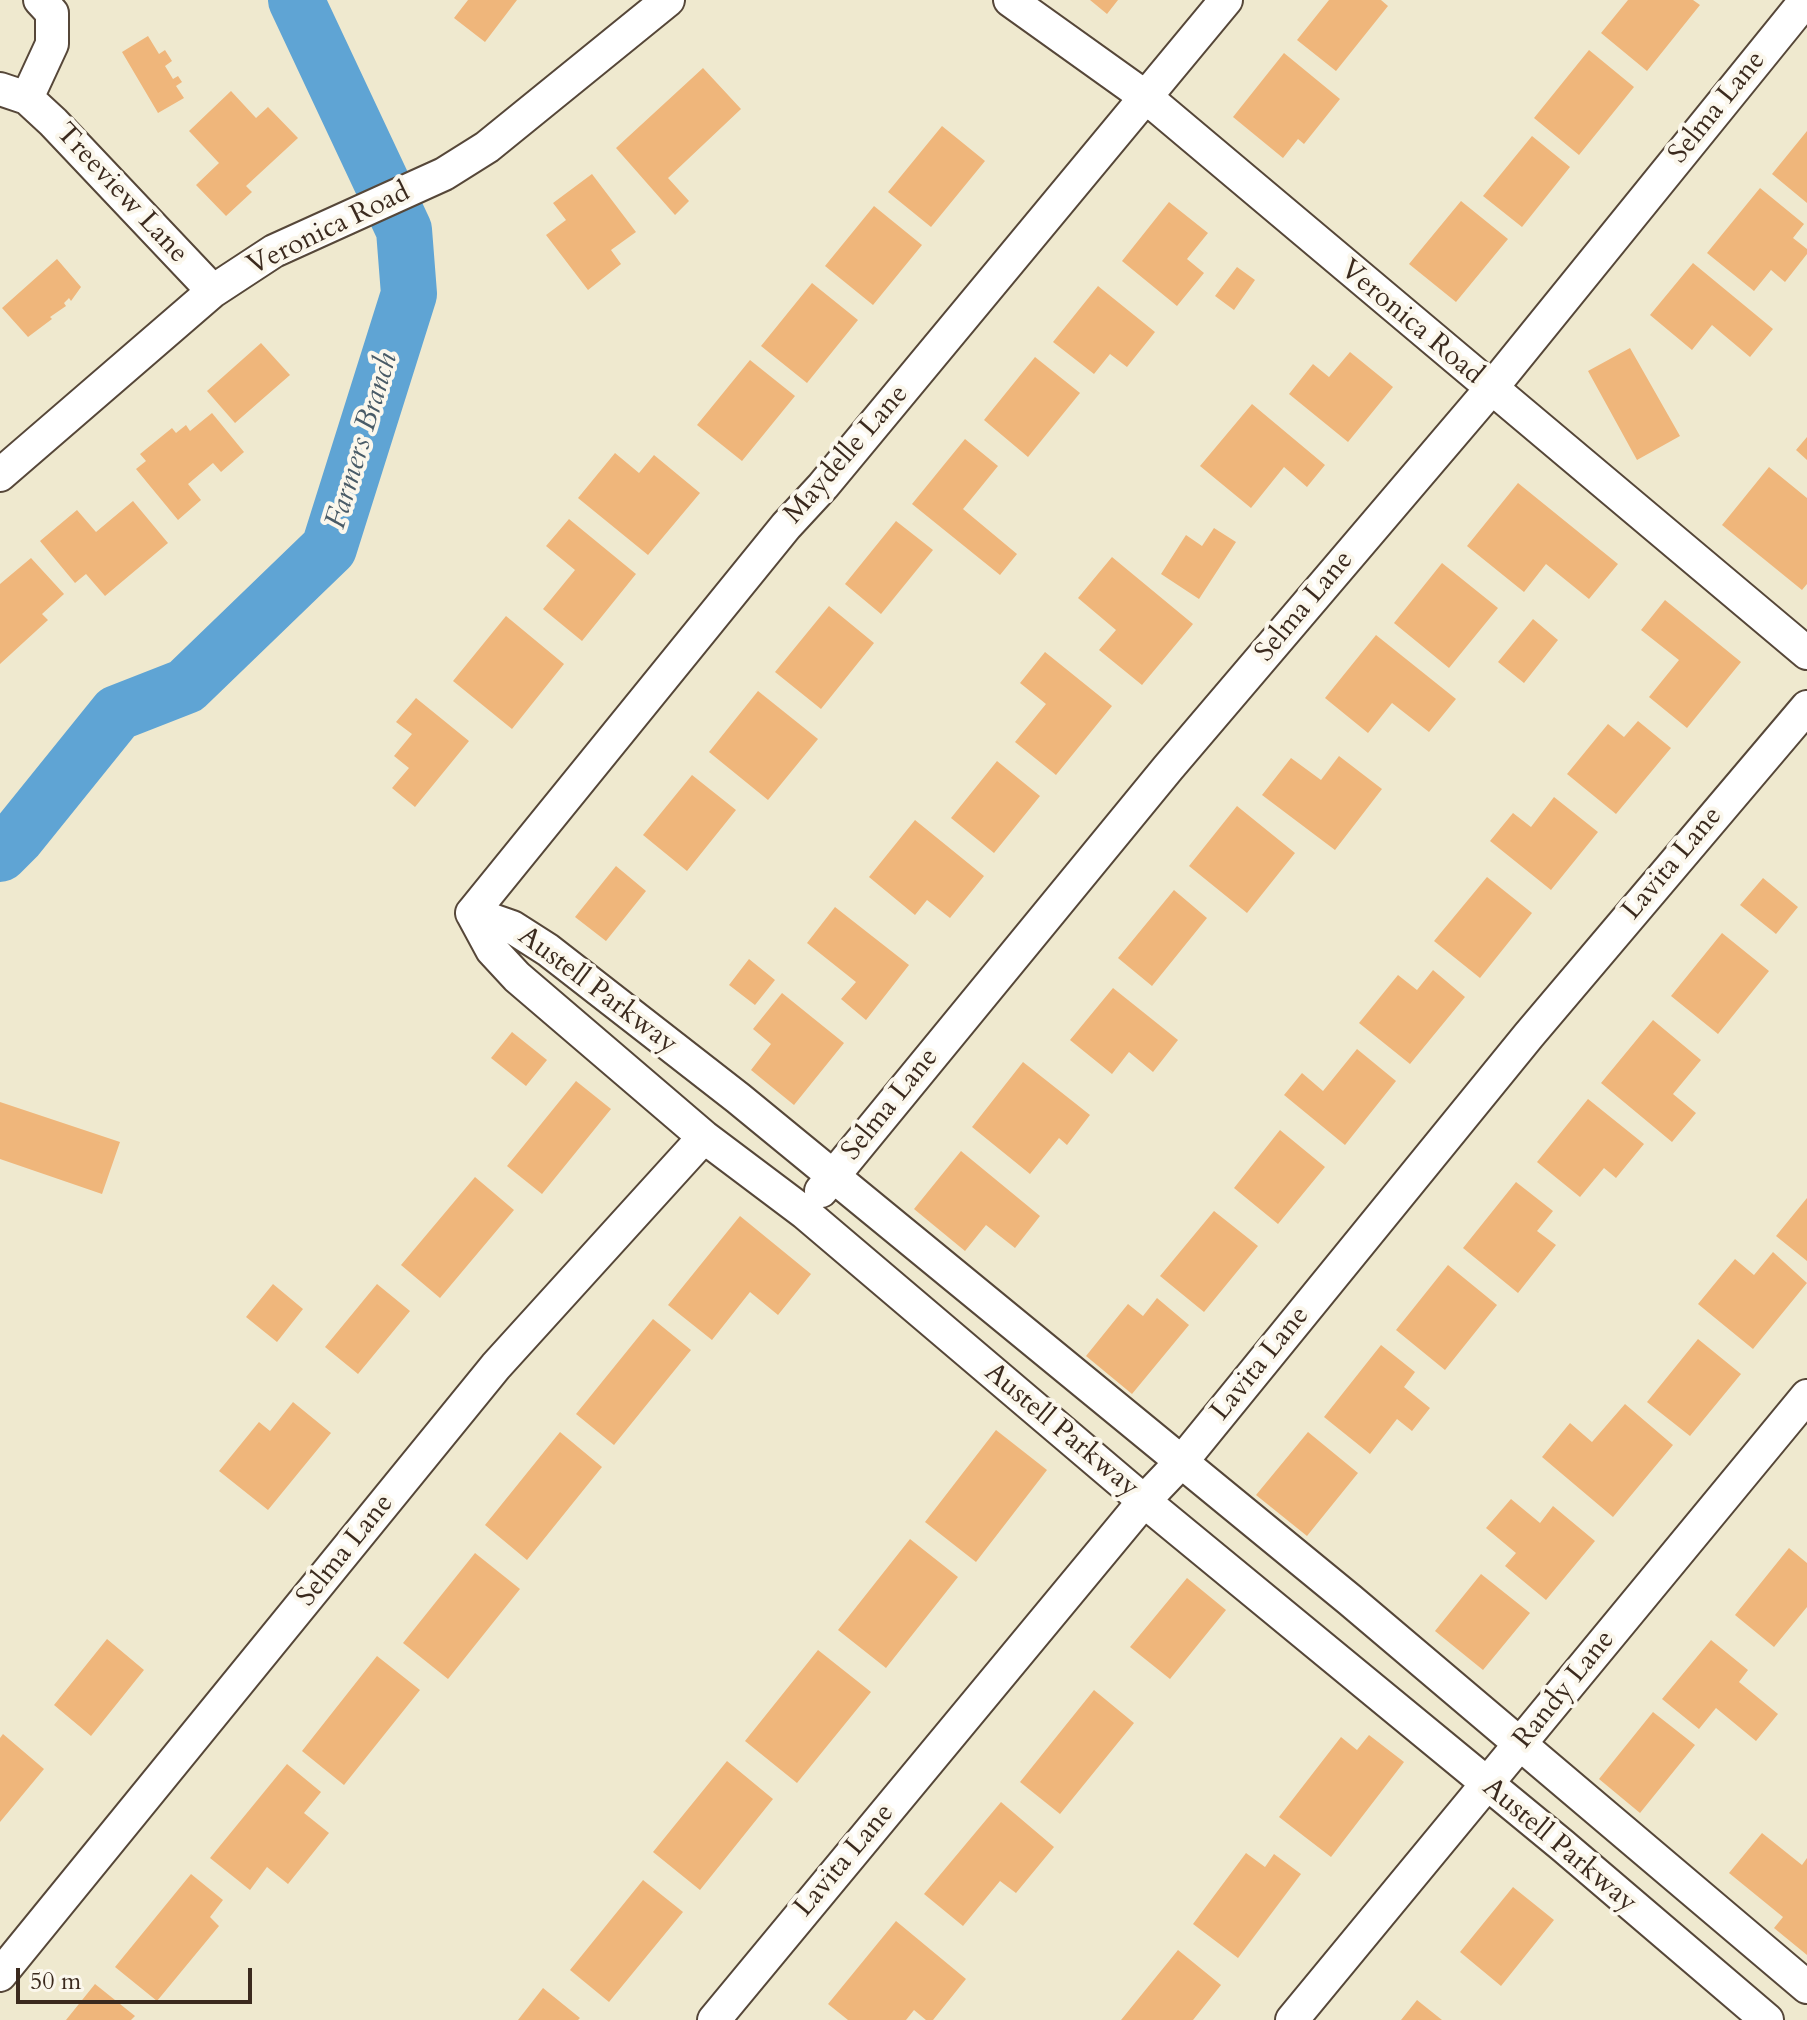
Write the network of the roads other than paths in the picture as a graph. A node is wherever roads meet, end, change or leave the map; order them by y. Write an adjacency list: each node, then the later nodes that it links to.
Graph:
1 (40, 0): 6 (street, Treeview Lane)
2 (668, 0): 8 (street, Veronica Road)
3 (1010, 0): 7 (street, Veronica Road)
4 (1226, 0): 7 (street, Maydelle Lane)
5 (1806, 0): 9 (street, Selma Lane)
6 (14, 94): 8 (street, Treeview Lane)
7 (1147, 98): 9 (street, Veronica Road); 13 (street, Maydelle Lane)
8 (213, 291): 10 (street, Veronica Road)
9 (1490, 390): 11 (street, Veronica Road); 15 (street, Selma Lane)
10 (0, 475)
11 (1807, 653)
12 (1807, 707): 18 (street, Lavita Lane)
13 (472, 913): 14 (street, Austell Parkway); 15 (street, Austell Parkway)
14 (704, 1137): 16 (street, Austell Parkway); 22 (street, Selma Lane)
15 (833, 1176): 16 (street, Selma Lane); 18 (street, Austell Parkway)
16 (805, 1213): 19 (street, Austell Parkway)
17 (1807, 1396): 20 (street, Randy Lane)
18 (1183, 1460): 19 (street, Lavita Lane); 20 (street, Austell Parkway)
19 (1144, 1501): 21 (street, Austell Parkway); 24 (street, Lavita Lane)
20 (1522, 1742): 21 (street, Randy Lane); 23 (street, Austell Parkway)
21 (1488, 1787): 25 (street, Randy Lane); 26 (street, Austell Parkway)
22 (0, 1975)
23 (1807, 1987)
24 (714, 2020)
25 (1292, 2020)
26 (1767, 2020)

